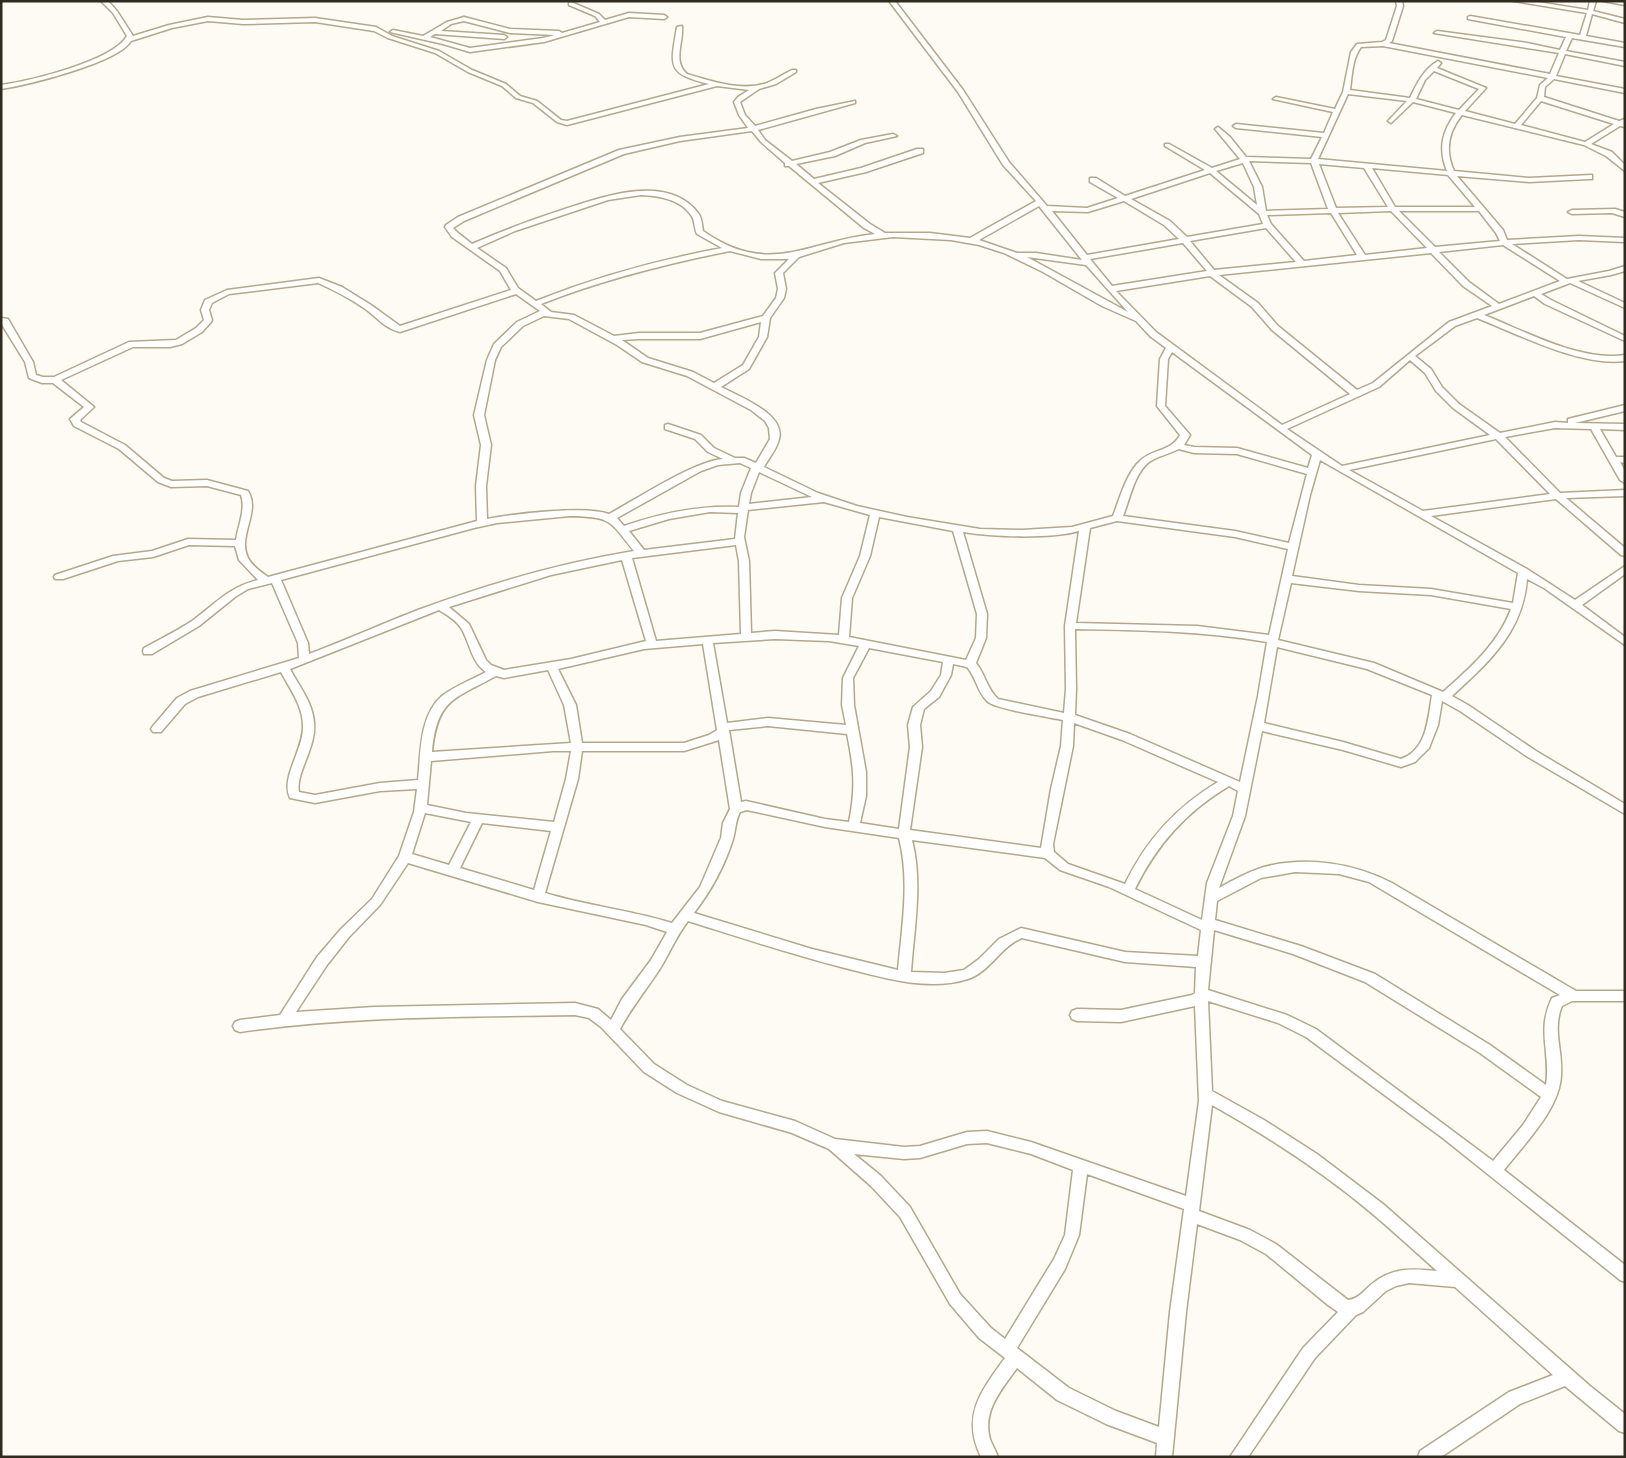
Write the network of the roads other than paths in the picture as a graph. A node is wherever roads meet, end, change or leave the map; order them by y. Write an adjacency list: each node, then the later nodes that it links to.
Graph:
1 (104, 1): 22 (street)
2 (892, 1): 65 (street)
3 (1400, 1): 24 (street)
4 (1517, 1): 9 (street)
5 (1593, 1): 9 (street)
6 (1606, 1): 7 (street)
7 (1625, 3)
8 (570, 4): 13 (street)
9 (1591, 12): 12 (street); 20 (street)
10 (664, 17): 13 (street)
11 (1470, 18): 19 (street)
12 (1625, 20)
13 (605, 23): 18 (street)
14 (680, 27): 32 (street)
15 (376, 29): 21 (street); 22 (street); 32 (street)
16 (434, 32): 18 (street); 21 (street); 23 (street)
17 (1437, 33): 26 (street)
18 (564, 34): 23 (street)
19 (1570, 34): 20 (street); 26 (street)
20 (1584, 37): 25 (street)
21 (424, 38): 23 (street)
22 (130, 39): 33 (street)
23 (524, 44)
24 (1383, 44): 27 (street); 36 (street)
25 (1625, 45)
26 (1564, 52): 28 (street); 31 (street)
27 (1448, 56): 29 (street); 31 (street)
28 (1625, 64)
29 (1432, 68): 39 (street); 42 (street)
30 (794, 71): 34 (street)
31 (1552, 78): 35 (street); 37 (street)
32 (717, 84): 34 (street)
33 (1, 87)
34 (756, 88): 47 (street)
35 (1625, 91)
36 (1346, 92): 39 (street); 41 (street)
37 (1540, 98): 44 (street); 46 (street)
38 (1276, 100): 41 (street)
39 (1412, 100): 42 (street); 43 (street)
40 (853, 102): 47 (street)
41 (1337, 111): 49 (street)
42 (1461, 111): 46 (street); 60 (street)
43 (1391, 121)
44 (1623, 123): 51 (street)
45 (1236, 126): 49 (street)
46 (1517, 126): 51 (street)
47 (753, 129): 56 (street); 78 (street)
48 (1218, 129): 54 (street)
49 (1326, 135): 55 (street)
50 (893, 136): 56 (street)
51 (1586, 144): 58 (street)
52 (1167, 145): 59 (street)
53 (920, 151): 63 (street)
54 (1247, 159): 55 (street); 59 (street); 70 (street)
55 (1314, 161): 57 (street); 68 (street)
56 (788, 164): 63 (street)
57 (1367, 166): 60 (street); 66 (street)
58 (1625, 169)
59 (1210, 170): 64 (street); 70 (street)
60 (1452, 175): 61 (street); 67 (street)
61 (1589, 176)
62 (1093, 180): 64 (street)
63 (812, 182): 73 (street)
64 (1124, 199): 65 (street); 74 (street)
65 (1042, 205): 76 (street); 84 (street)
66 (1393, 208): 67 (street); 68 (street); 80 (street)
67 (1479, 209): 77 (street)
68 (1332, 211): 70 (street); 83 (street)
69 (1572, 212): 71 (street)
70 (1262, 213): 72 (street)
71 (1625, 215)
72 (1268, 225): 74 (street); 85 (street)
73 (884, 236): 76 (street); 81 (street)
74 (1184, 239): 84 (street); 87 (street)
75 (1625, 240): 77 (street)
76 (971, 241): 82 (street)
77 (1506, 243): 80 (street); 88 (street)
78 (472, 247): 79 (street); 90 (street)
79 (731, 249): 81 (street); 92 (street)
80 (1434, 250): 83 (street); 94 (street)
81 (798, 255): 97 (street)
82 (1016, 255): 84 (street); 99 (street)
83 (1363, 258): 85 (street)
84 (1086, 260): 89 (street)
85 (1302, 264): 87 (street)
86 (1625, 268): 88 (street)
87 (1212, 273): 89 (street); 107 (street)
88 (1568, 281): 91 (street); 93 (street)
89 (1111, 289): 99 (street)
90 (516, 291): 92 (street); 105 (street)
91 (1535, 293): 94 (street); 101 (street)
92 (534, 304): 95 (street)
93 (1625, 306)
94 (1498, 307): 96 (street)
95 (548, 313): 100 (street); 132 (street)
96 (1477, 315): 103 (street); 104 (street)
97 (766, 318): 100 (street); 106 (street)
98 (1, 320): 105 (street)
99 (1141, 321): 102 (street)
100 (612, 339): 106 (street)
101 (1625, 339)
102 (1171, 347): 113 (street); 115 (street)
103 (1410, 356): 107 (street); 114 (street)
104 (1625, 358)
105 (55, 380): 137 (street)
106 (715, 387): 120 (street)
107 (1356, 394): 113 (street)
108 (1625, 408): 110 (street)
109 (668, 426): 117 (street)
110 (1555, 426): 111 (street); 114 (street)
111 (1594, 426): 112 (street); 118 (street)
112 (1625, 427)
113 (1281, 429): 116 (street)
114 (1498, 436): 121 (street); 125 (street)
115 (1178, 446): 122 (street); 131 (street)
116 (1317, 454): 121 (street); 122 (street)
117 (733, 460): 120 (street); 130 (street)
118 (1612, 460): 119 (street); 123 (street)
119 (1625, 460)
120 (758, 466): 126 (street); 127 (street)
121 (1340, 469): 129 (street)
122 (1312, 472): 138 (street)
123 (1625, 480)
124 (1625, 493): 125 (street)
125 (1557, 495): 129 (street); 140 (street)
126 (825, 498): 127 (street); 128 (street)
127 (743, 509): 135 (street); 136 (street)
128 (876, 513): 134 (street); 153 (street)
129 (1424, 514): 143 (street)
130 (610, 518): 132 (street); 135 (street)
131 (1117, 518): 133 (street); 138 (street)
132 (482, 523): 146 (street)
133 (1085, 526): 134 (street); 150 (street)
134 (957, 528): 161 (street)
135 (622, 530): 139 (street)
136 (740, 542): 139 (street); 151 (street)
137 (240, 544): 144 (street); 146 (street)
138 (1293, 547): 145 (street)
139 (641, 552): 141 (street)
140 (1625, 553)
141 (626, 556): 148 (street); 156 (street)
142 (1625, 569): 147 (street)
143 (1523, 571): 147 (street); 149 (street)
144 (59, 577)
145 (1287, 579): 149 (street); 154 (street)
146 (270, 580): 158 (street); 159 (street)
147 (1576, 605): 155 (street)
148 (441, 606): 159 (street); 164 (street)
149 (1518, 607): 165 (street)
150 (1070, 626): 154 (street); 166 (street)
151 (746, 636): 152 (street); 153 (street)
152 (707, 639): 156 (street); 169 (street)
153 (844, 640): 157 (street)
154 (1273, 640): 165 (street); 167 (street)
155 (1625, 642)
156 (652, 644): 162 (street)
157 (865, 645): 160 (street); 170 (street)
158 (148, 651)
159 (304, 660): 163 (street)
160 (949, 660): 161 (street); 182 (street)
161 (970, 664): 166 (street)
162 (551, 666): 164 (street); 171 (street)
163 (284, 667): 168 (street); 174 (street)
164 (493, 673): 172 (street)
165 (1441, 695): 167 (street); 178 (street)
166 (1069, 718): 173 (street); 183 (street)
167 (1258, 726): 175 (street)
168 (157, 728)
169 (724, 729): 170 (street); 171 (street); 177 (street)
170 (852, 730): 181 (street)
171 (577, 746): 172 (street); 180 (street)
172 (426, 757): 174 (street)
173 (1229, 781): 175 (street); 186 (street)
174 (423, 784): 176 (street)
175 (1246, 789): 188 (street)
176 (420, 808): 179 (street); 184 (street)
177 (736, 809): 181 (street); 189 (street)
178 (1625, 810)
179 (479, 818): 180 (street); 185 (street)
180 (558, 826): 187 (street)
181 (854, 826): 182 (street)
182 (904, 833): 183 (street); 193 (street)
183 (1048, 854): 186 (street)
184 (405, 856): 185 (street); 198 (street)
185 (453, 870): 187 (street)
186 (1128, 890): 190 (street)
187 (538, 897): 191 (street)
188 (1211, 898): 190 (street); 195 (street)
189 (686, 915): 191 (street); 193 (street)
190 (1208, 926): 192 (street); 202 (street)
191 (675, 929): 200 (street)
192 (1204, 962): 193 (street); 194 (street)
193 (904, 975)
194 (1202, 994): 197 (street); 201 (street); 205 (street)
195 (1574, 996): 196 (street); 202 (street)
196 (1625, 996)
197 (1077, 1015)
198 (284, 1020): 199 (street); 200 (street)
199 (240, 1026)
200 (613, 1030): 203 (street)
201 (1206, 1094): 206 (street); 208 (street)
202 (1549, 1095): 205 (street)
203 (834, 1145): 204 (street); 210 (street)
204 (1081, 1165): 206 (street); 210 (street)
205 (1494, 1171): 207 (street)
206 (1190, 1210): 209 (street); 213 (street)
207 (1625, 1275)
208 (1457, 1280): 209 (street); 211 (street)
209 (1352, 1308): 216 (street)
210 (1011, 1354): 213 (street); 214 (street)
211 (1567, 1377): 212 (street); 217 (street)
212 (1625, 1425)
213 (1166, 1438): 215 (street)
214 (990, 1457)
215 (1164, 1457)
216 (1238, 1457)
217 (1426, 1457)

